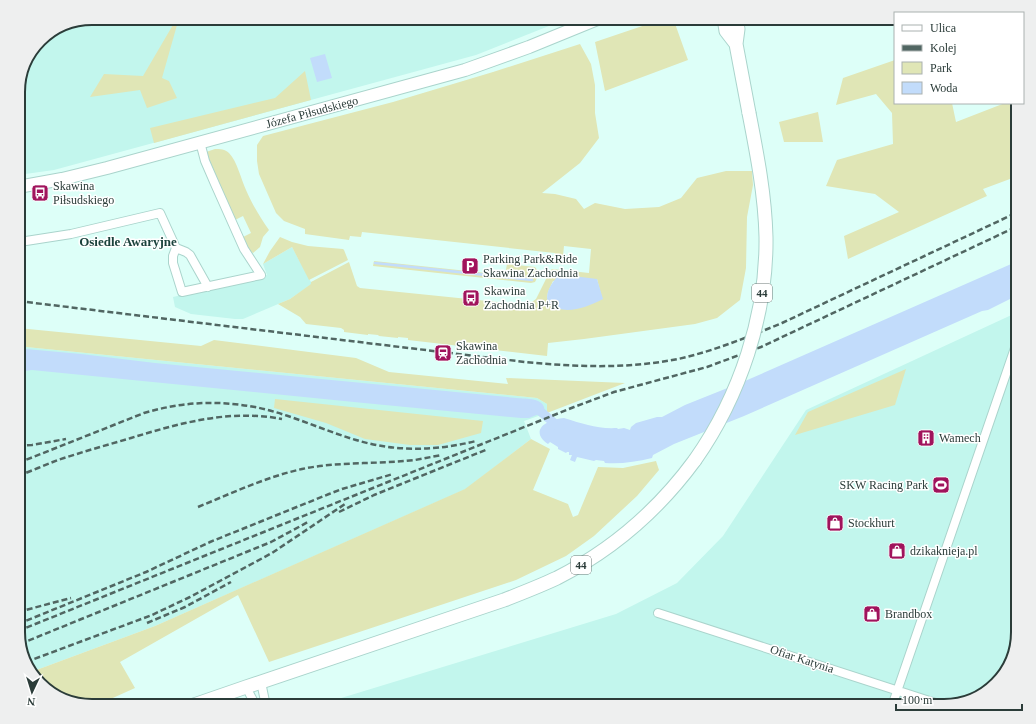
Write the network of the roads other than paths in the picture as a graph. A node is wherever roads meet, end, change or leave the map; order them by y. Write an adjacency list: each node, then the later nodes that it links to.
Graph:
1 (583, 25): 3 (main road, Józefa Piłsudskiego)
2 (730, 25): 10 (main road, 44, bridge)
3 (200, 142): 4 (main road, Józefa Piłsudskiego); 7 (street)
4 (25, 186)
5 (25, 241): 6 (street)
6 (176, 248): 7 (street); 7 (street)
7 (208, 287)
8 (1011, 359): 12 (street)
9 (658, 613): 12 (street, Ofiar Katynia)
10 (261, 682): 11 (main road, 44); 15 (street)
11 (246, 687): 13 (main road, 44); 14 (street)
12 (897, 690): 16 (street); 17 (street, Ofiar Katynia)
13 (211, 699)
14 (252, 699)
15 (265, 699)
16 (894, 699)
17 (924, 699)

